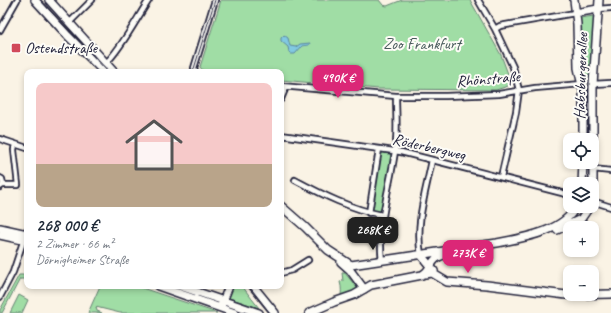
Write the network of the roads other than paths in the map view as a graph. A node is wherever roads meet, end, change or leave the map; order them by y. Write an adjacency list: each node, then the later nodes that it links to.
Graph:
1 (17, 0): 15 (street)
2 (35, 0): 17 (main road)
3 (49, 0): 13 (main road)
4 (92, 0): 13 (street)
5 (149, 0): 16 (street)
6 (215, 0): 19 (street)
7 (478, 0): 14 (street)
8 (574, 0): 12 (main road, Habsburgerallee)
9 (599, 0): 11 (main road)
10 (611, 8): 11 (street)
11 (594, 9): 12 (main road); 22 (main road, Habsburgerallee)
12 (575, 13): 14 (street); 21 (main road, Habsburgerallee)
13 (69, 23): 16 (main road)
14 (495, 29): 24 (street)
15 (0, 30)
16 (106, 63): 18 (main road)
17 (101, 69)
18 (111, 69)
19 (195, 69)
20 (611, 83): 22 (street)
21 (582, 84): 24 (street, Rhönstraße); 26 (main road, Habsburgerallee)
22 (593, 84): 34 (main road, Habsburgerallee)
23 (284, 87): 25 (street, Rhönstraße)
24 (519, 90): 25 (street, Rhönstraße); 37 (street)
25 (396, 96): 32 (street)
26 (583, 133)
27 (284, 135): 31 (street, Röderbergweg)
28 (0, 139): 29 (street)
29 (15, 144): 30 (street); 42 (street)
30 (24, 147)
31 (379, 149): 32 (street, Röderbergweg); 47 (street)
32 (395, 152): 33 (street, Röderbergweg); 50 (street)
33 (432, 160): 37 (street, Röderbergweg); 57 (street)
34 (593, 170): 35 (main road); 36 (street); 39 (main road, Habsburgerallee)
35 (583, 171): 38 (main road)
36 (611, 171)
37 (501, 177): 43 (street, Röderbergweg)
38 (583, 177)
39 (593, 177)
40 (0, 178): 42 (street)
41 (295, 180): 47 (street)
42 (1, 186)
43 (563, 193)
44 (599, 203): 45 (street)
45 (611, 207)
46 (284, 209): 56 (main road)
47 (370, 213): 50 (street)
48 (571, 213): 57 (main road)
49 (585, 213): 60 (main road)
50 (382, 215): 59 (street)
51 (0, 228): 53 (main road)
52 (0, 235): 54 (main road)
53 (24, 235)
54 (24, 236)
55 (24, 242): 70 (street)
56 (330, 252): 59 (main road); 68 (main road)
57 (419, 255): 59 (main road); 60 (main road)
58 (308, 260): 61 (street)
59 (382, 261)
60 (430, 266): 62 (main road); 63 (main road)
61 (284, 272)
62 (425, 274): 63 (main road); 68 (main road)
63 (439, 277): 69 (main road)
64 (169, 289): 71 (main road)
65 (187, 289): 71 (main road)
66 (227, 289): 71 (main road)
67 (255, 289): 74 (main road)
68 (364, 289): 75 (main road)
69 (611, 294)
70 (0, 297)
71 (222, 304): 72 (main road); 73 (main road)
72 (235, 313)
73 (259, 313)
74 (275, 313)
75 (309, 313)

